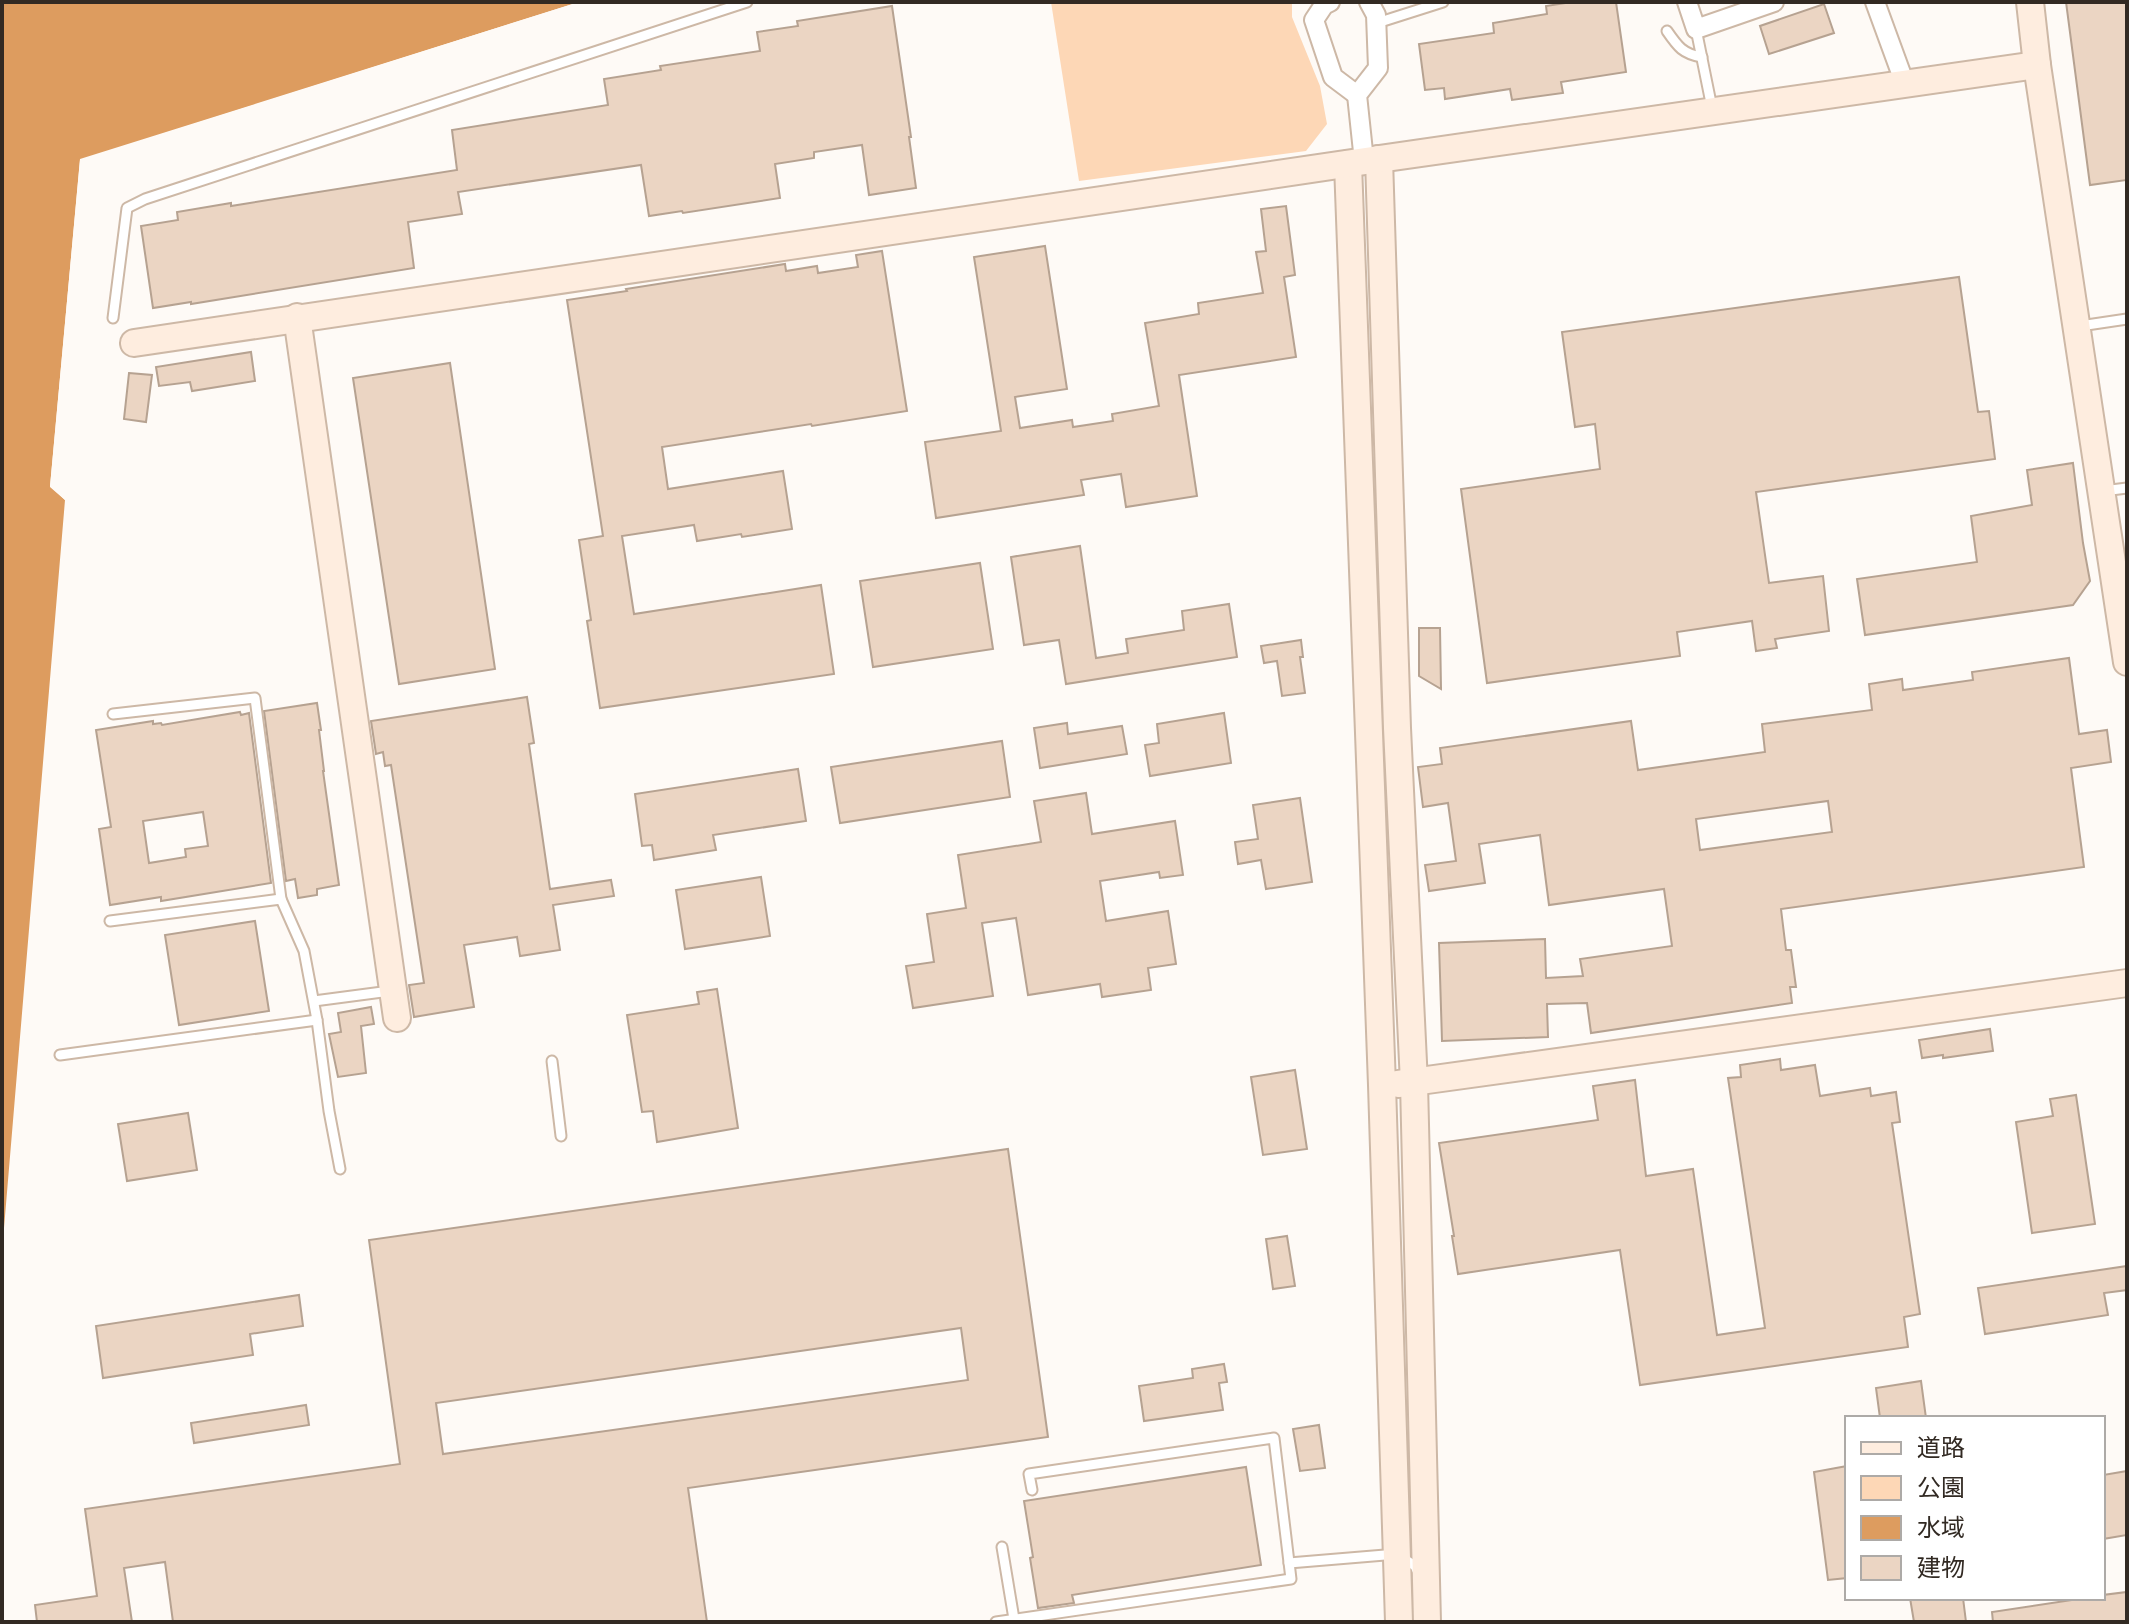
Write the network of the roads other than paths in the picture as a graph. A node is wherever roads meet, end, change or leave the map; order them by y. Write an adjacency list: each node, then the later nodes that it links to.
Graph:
1 (747, 2): 19 (lane)
2 (1369, 2): 9 (street)
3 (1443, 2): 9 (lane)
4 (1687, 2): 10 (street)
5 (1774, 2): 10 (street)
6 (1875, 2): 14 (street)
7 (2030, 2): 13 (street)
8 (1324, 3): 15 (street)
9 (1377, 23): 15 (street)
10 (1696, 29): 12 (lane)
11 (1667, 31): 12 (lane)
12 (1702, 57): 16 (lane)
13 (2037, 65): 14 (street); 21 (street)
14 (1905, 84): 16 (street)
15 (1357, 95): 17 (street)
16 (1713, 111): 17 (street)
17 (1364, 161): 18 (street); 35 (street); 36 (street)
18 (297, 317): 22 (street); 29 (street)
19 (113, 318)
20 (2127, 319): 21 (lane)
21 (2077, 326): 23 (street)
22 (134, 343)
23 (2114, 490): 24 (street)
24 (2127, 662)
25 (113, 714): 26 (lane)
26 (281, 899): 27 (lane); 30 (lane)
27 (110, 921)
28 (2127, 983): 35 (street)
29 (393, 990): 30 (lane); 31 (street)
30 (314, 1001): 32 (lane)
31 (397, 1018)
32 (317, 1020): 33 (lane); 38 (lane)
33 (60, 1055)
34 (552, 1061): 37 (lane)
35 (1414, 1083): 36 (street); 43 (street)
36 (1382, 1085): 41 (street)
37 (561, 1136)
38 (340, 1169)
39 (1032, 1490): 42 (lane)
40 (1002, 1547): 44 (lane)
41 (1402, 1549): 42 (lane); 43 (lane); 46 (street)
42 (1289, 1563): 44 (lane)
43 (1426, 1590): 47 (street)
44 (1014, 1619): 45 (lane)
45 (996, 1622)
46 (1399, 1622)
47 (1427, 1622)

